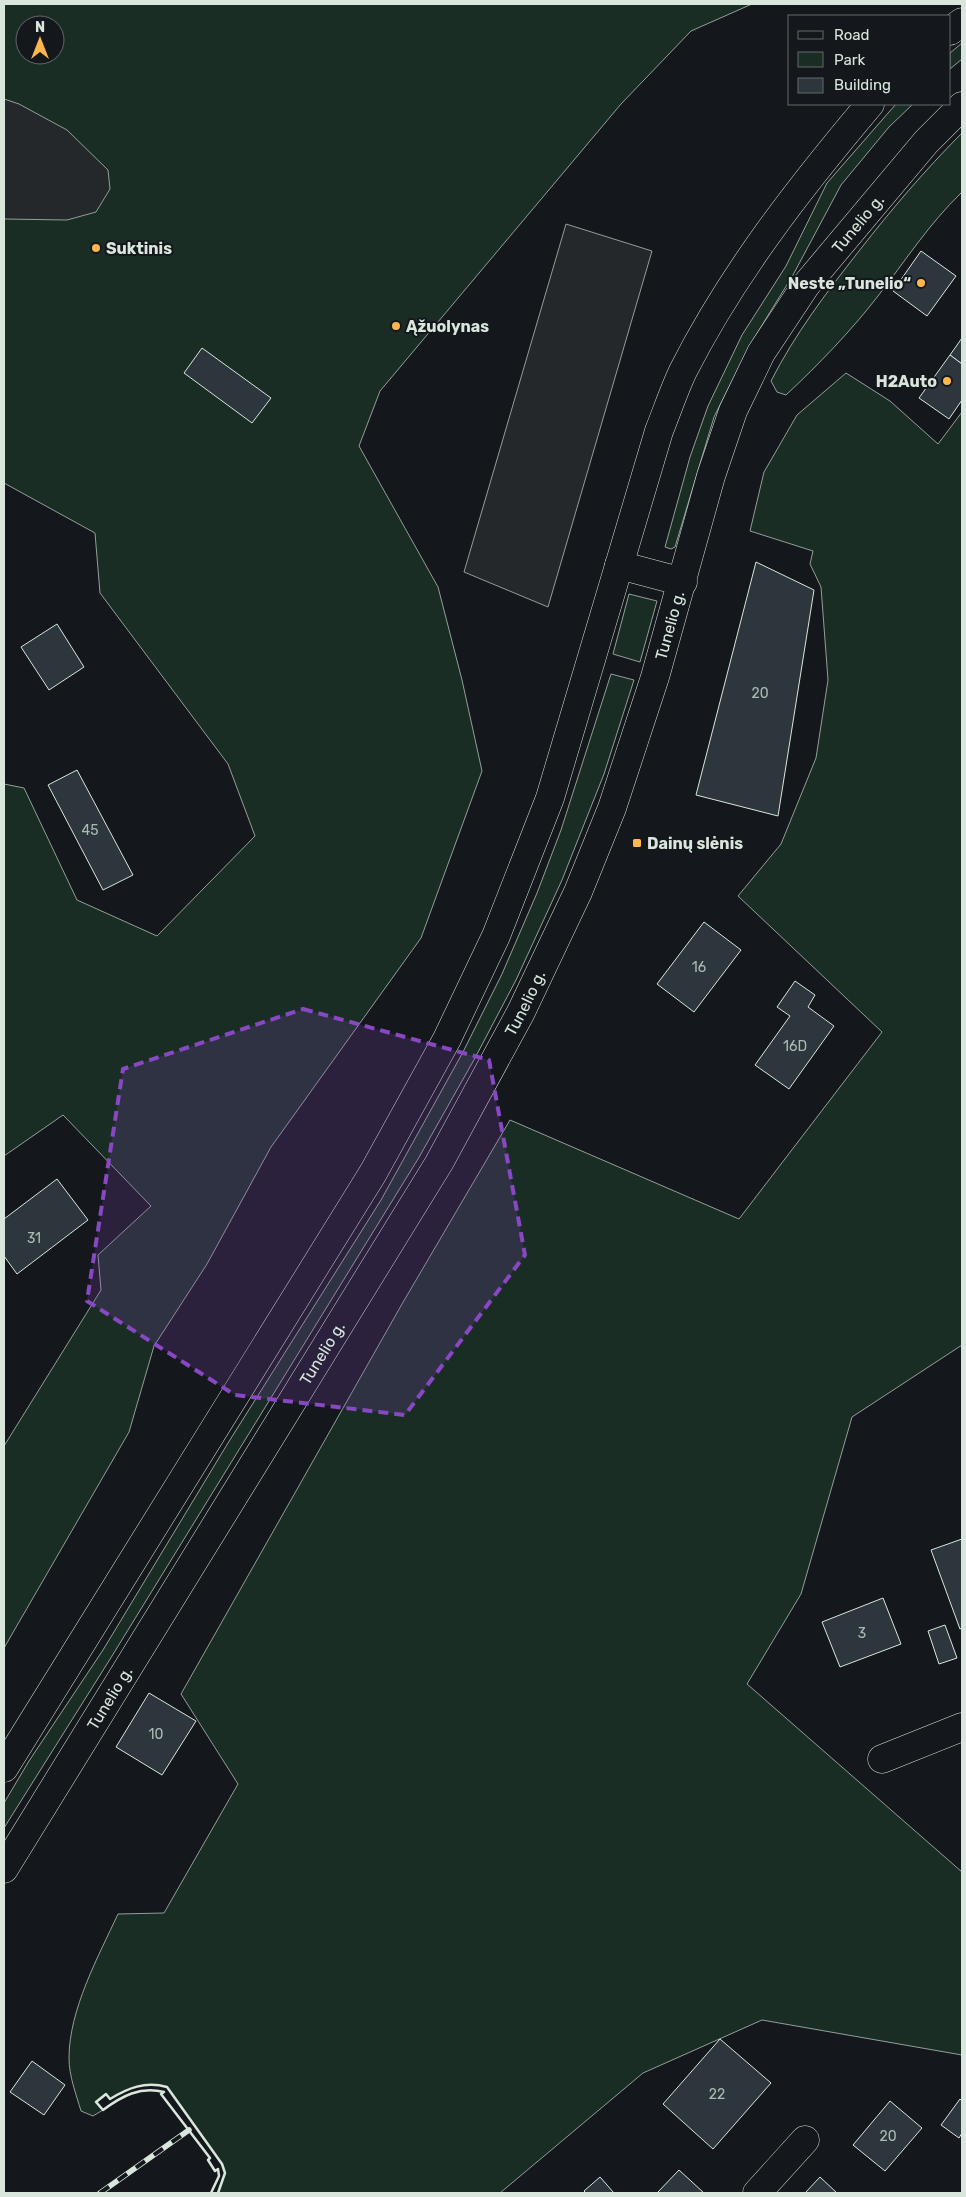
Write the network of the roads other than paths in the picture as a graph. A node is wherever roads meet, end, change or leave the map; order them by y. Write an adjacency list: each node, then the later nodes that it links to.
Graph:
1 (962, 22): 2 (main road)
2 (951, 30)
3 (869, 105): 5 (main road)
4 (962, 106): 6 (main road, Tunelio g.)
5 (620, 565): 6 (main road); 9 (main road)
6 (683, 582): 10 (main road, Tunelio g.)
7 (962, 1727): 8 (main road)
8 (882, 1759)
9 (4, 1768)
10 (4, 1869)
11 (806, 2140): 12 (main road)
12 (757, 2193)

